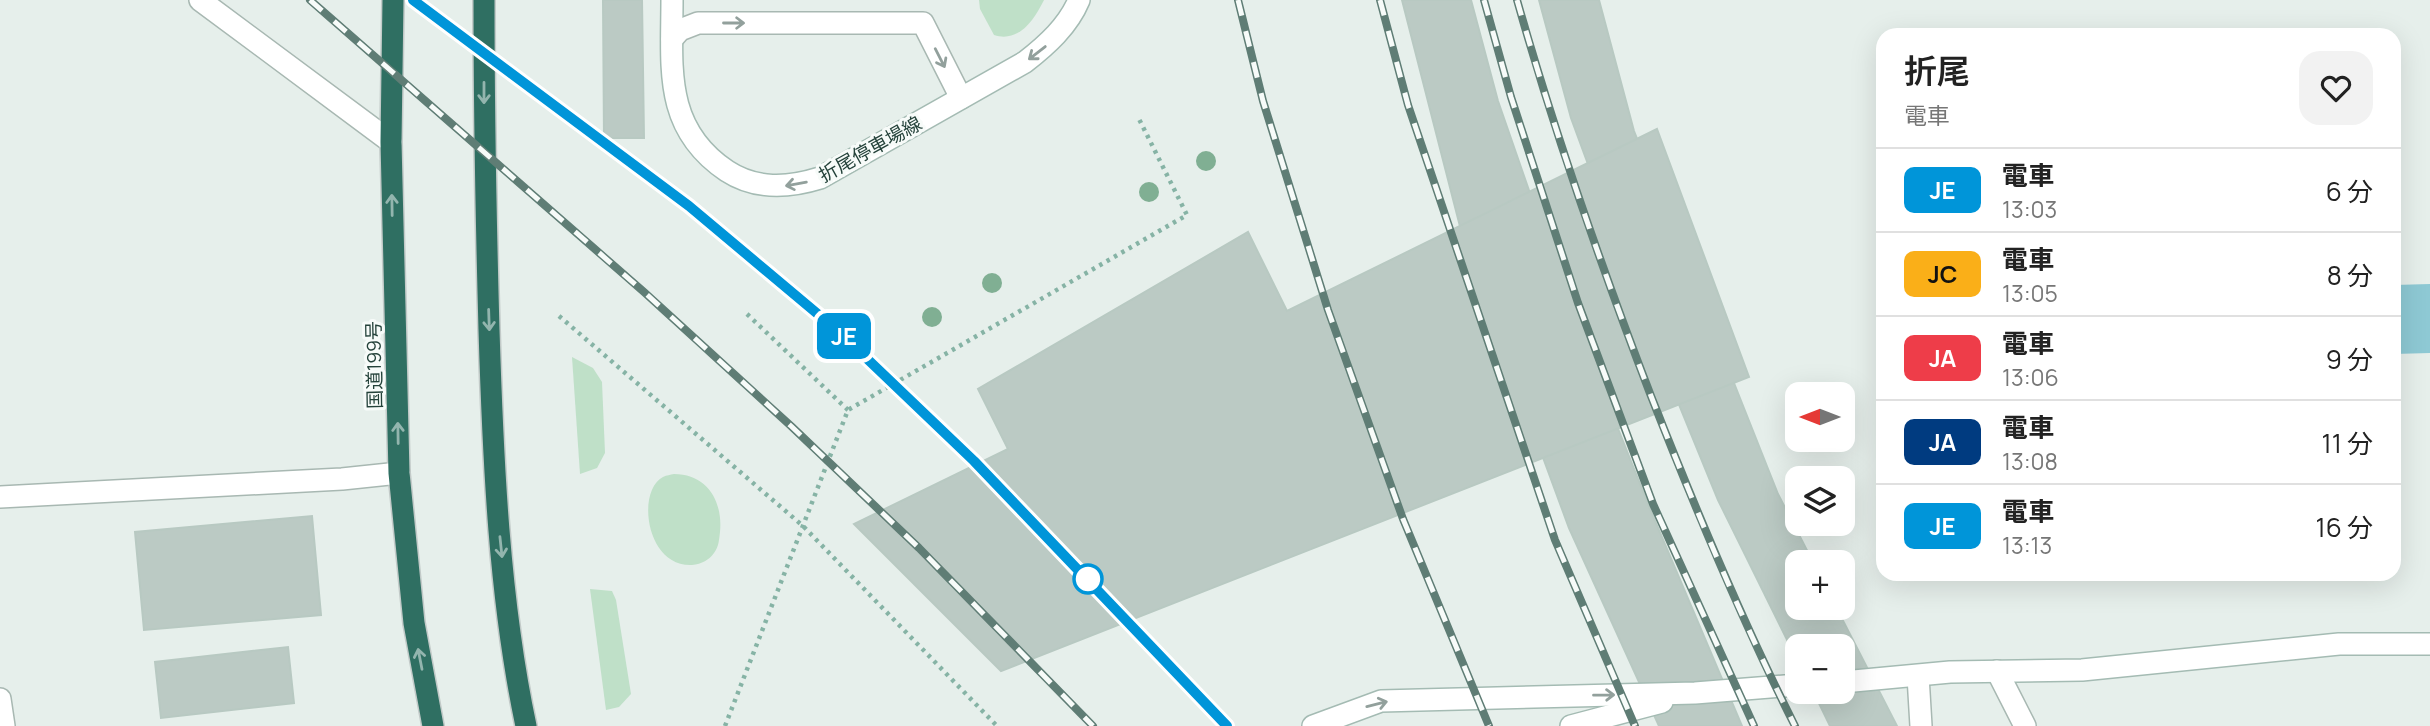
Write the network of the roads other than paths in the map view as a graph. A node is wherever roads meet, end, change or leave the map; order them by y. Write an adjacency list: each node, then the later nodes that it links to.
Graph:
1 (200, 0): 8 (street)
2 (393, 0): 8 (highway, 国道199号)
3 (484, 0): 20 (highway, one-way to 20)
4 (672, 0): 6 (street, 折尾停車場線)
5 (1079, 0): 7 (street, 折尾停車場線, one-way to 7)
6 (672, 39): 7 (street, one-way to 7); 7 (street, 折尾停車場線, one-way to 6)
7 (961, 98)
8 (391, 142): 9 (highway, 国道199号, one-way to 8)
9 (399, 473): 10 (street); 19 (highway, 国道199号, one-way to 9)
10 (0, 496)
11 (2430, 644): 12 (street)
12 (1997, 671): 13 (street); 24 (street)
13 (1918, 676): 14 (street); 23 (street)
14 (1855, 681)
15 (1785, 686): 16 (street)
16 (1695, 693): 21 (street, one-way to 16); 22 (street)
17 (0, 699): 18 (street)
18 (4, 726)
19 (433, 726)
20 (526, 726)
21 (1313, 726)
22 (1571, 726)
23 (1921, 726)
24 (2025, 726)

